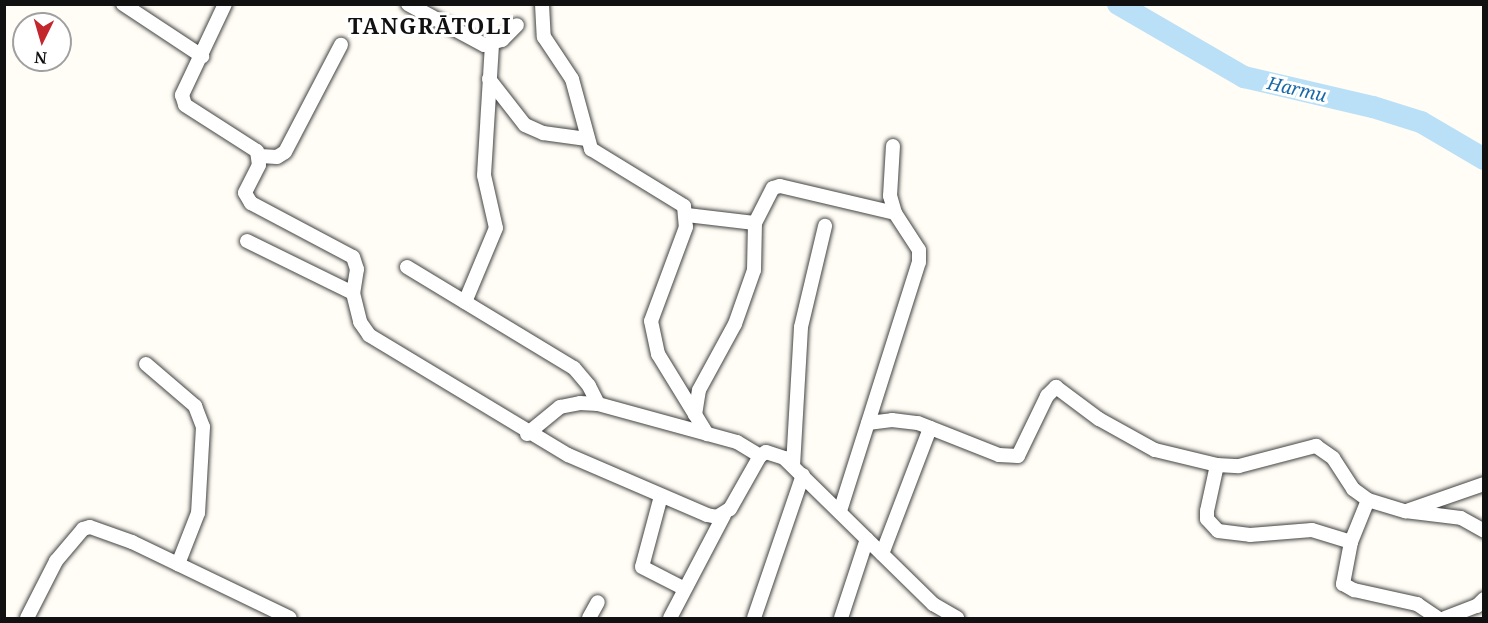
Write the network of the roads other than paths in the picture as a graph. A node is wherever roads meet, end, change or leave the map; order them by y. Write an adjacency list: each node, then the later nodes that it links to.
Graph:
1 (123, 4): 8 (street)
2 (225, 4): 8 (street)
3 (408, 4): 6 (street)
4 (542, 4): 10 (street)
5 (517, 25): 6 (street)
6 (492, 44): 9 (street)
7 (341, 45): 12 (street)
8 (202, 56): 12 (street)
9 (489, 79): 10 (street); 20 (street)
10 (587, 139): 14 (street)
11 (892, 146): 13 (street)
12 (260, 156): 19 (street)
13 (896, 213): 15 (street); 24 (street)
14 (687, 215): 15 (street); 23 (street)
15 (756, 223): 23 (street)
16 (825, 226): 30 (street)
17 (247, 241): 19 (street)
18 (407, 267): 20 (street)
19 (353, 293): 26 (street)
20 (465, 302): 22 (street)
21 (146, 364): 41 (street)
22 (598, 404): 26 (street); 27 (street)
23 (696, 415): 27 (street)
24 (868, 423): 25 (street); 34 (street)
25 (930, 428): 29 (street); 40 (street)
26 (527, 434): 32 (street)
27 (707, 434): 28 (street)
28 (760, 456): 30 (street); 36 (street)
29 (1217, 465): 33 (street); 39 (street)
30 (798, 471): 34 (street); 49 (street)
31 (1484, 484): 35 (street)
32 (661, 496): 36 (street); 42 (street)
33 (1368, 500): 35 (street); 39 (street)
34 (840, 511): 38 (street)
35 (1405, 511): 37 (street)
36 (724, 515): 42 (street)
37 (1484, 531)
38 (867, 539): 40 (street); 50 (street)
39 (1350, 542): 52 (street)
40 (882, 554): 51 (street)
41 (178, 564): 45 (street); 46 (street)
42 (685, 589): 48 (street)
43 (1484, 598): 53 (street)
44 (598, 602): 47 (street)
45 (27, 618)
46 (290, 618)
47 (590, 618)
48 (670, 618)
49 (754, 618)
50 (841, 618)
51 (957, 618)
52 (1438, 618)
53 (1445, 618)

